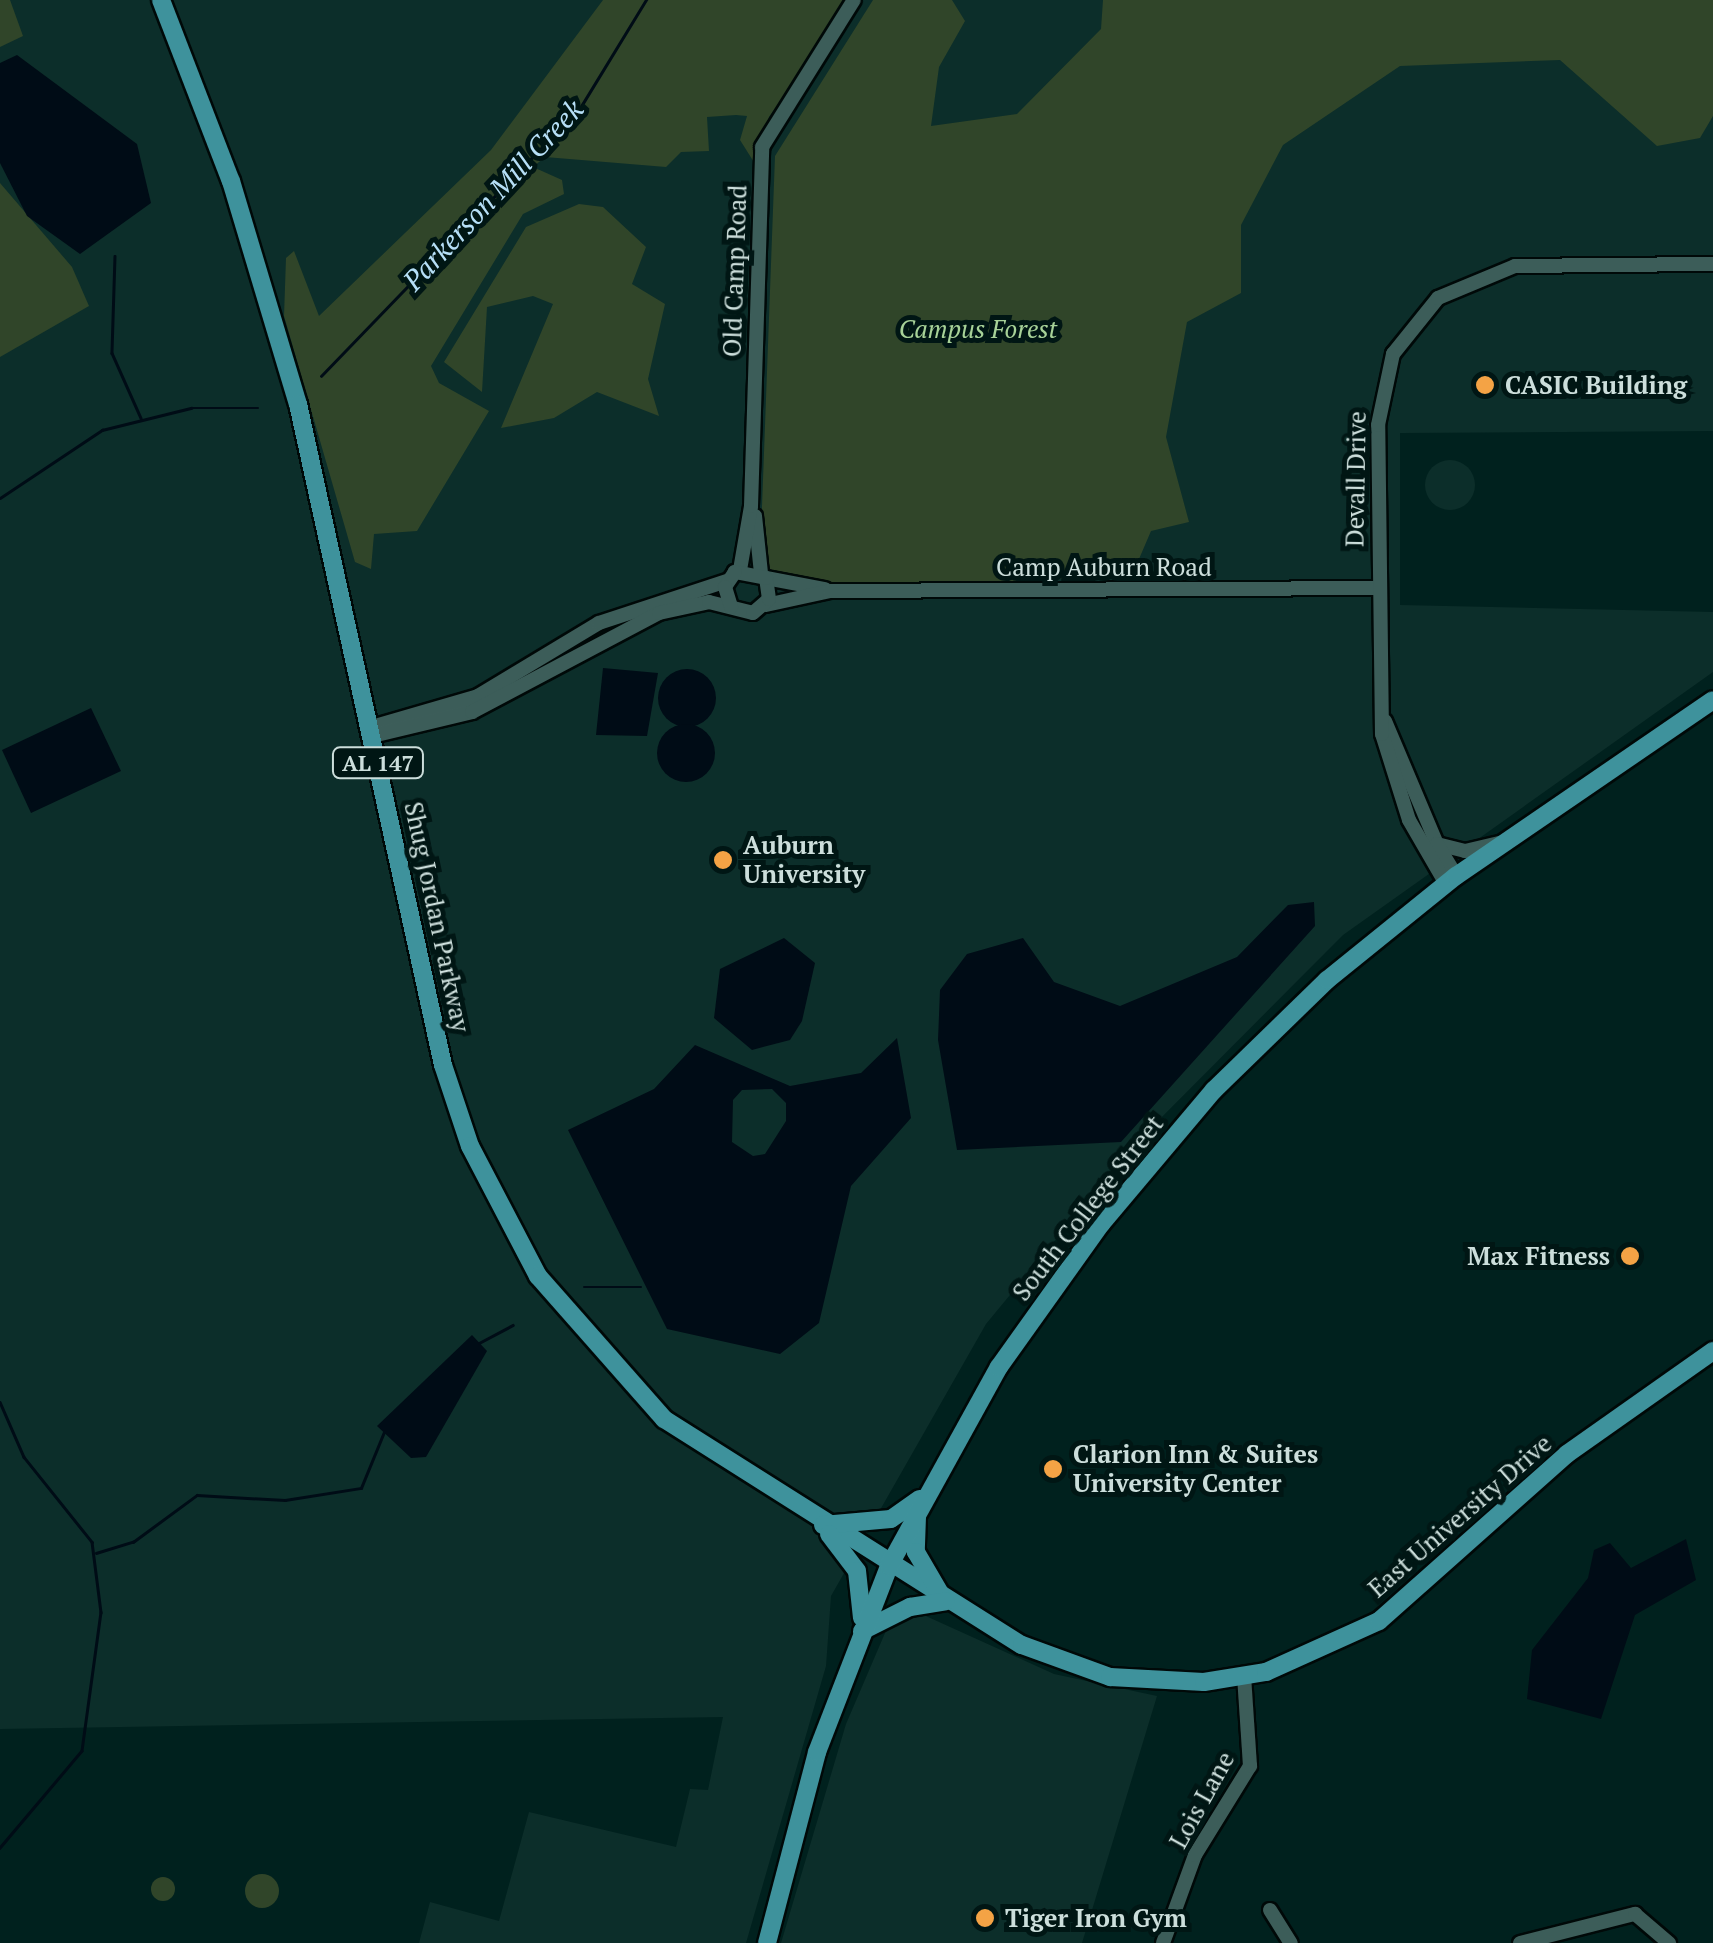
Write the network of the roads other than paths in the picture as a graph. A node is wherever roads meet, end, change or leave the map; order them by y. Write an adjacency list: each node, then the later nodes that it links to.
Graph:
1 (162, 0): 14 (main road, Shug Jordan Parkway / AL 147)
2 (854, 0): 4 (street, Old Camp Road)
3 (1713, 264): 8 (street, Devall Drive)
4 (751, 506): 5 (street, Old Camp Road); 6 (street)
5 (740, 570): 6 (street); 7 (street)
6 (764, 576): 9 (street, Camp Auburn Road); 10 (street)
7 (727, 581): 11 (street); 14 (street)
8 (1378, 588): 9 (street, Camp Auburn Road); 13 (street, Devall Drive)
9 (830, 591): 10 (street, Camp Auburn Road)
10 (766, 605): 11 (street)
11 (731, 607): 14 (street)
12 (1713, 700): 15 (main road, South College Street)
13 (1385, 722): 16 (street); 17 (street)
14 (371, 731): 20 (main road, Shug Jordan Parkway / AL 147)
15 (1502, 843): 16 (street); 17 (main road, South College Street)
16 (1437, 844): 17 (street)
17 (1451, 880): 19 (main road, South College Street)
18 (1713, 1351): 24 (main road, East University Drive)
19 (921, 1503): 20 (main road); 21 (main road, South College Street); 22 (main road)
20 (823, 1525): 21 (main road, Shug Jordan Parkway / AL 147); 23 (main road)
21 (889, 1566): 22 (main road, East University Drive); 23 (main road, South College Street)
22 (946, 1601): 23 (main road); 24 (main road, East University Drive)
23 (862, 1632): 26 (main road, South College Street)
24 (1244, 1676): 27 (street, Lois Lane)
25 (1270, 1910): 28 (street)
26 (767, 1943)
27 (1164, 1943)
28 (1291, 1943)
29 (1520, 1943): 30 (street)
30 (1669, 1943)

